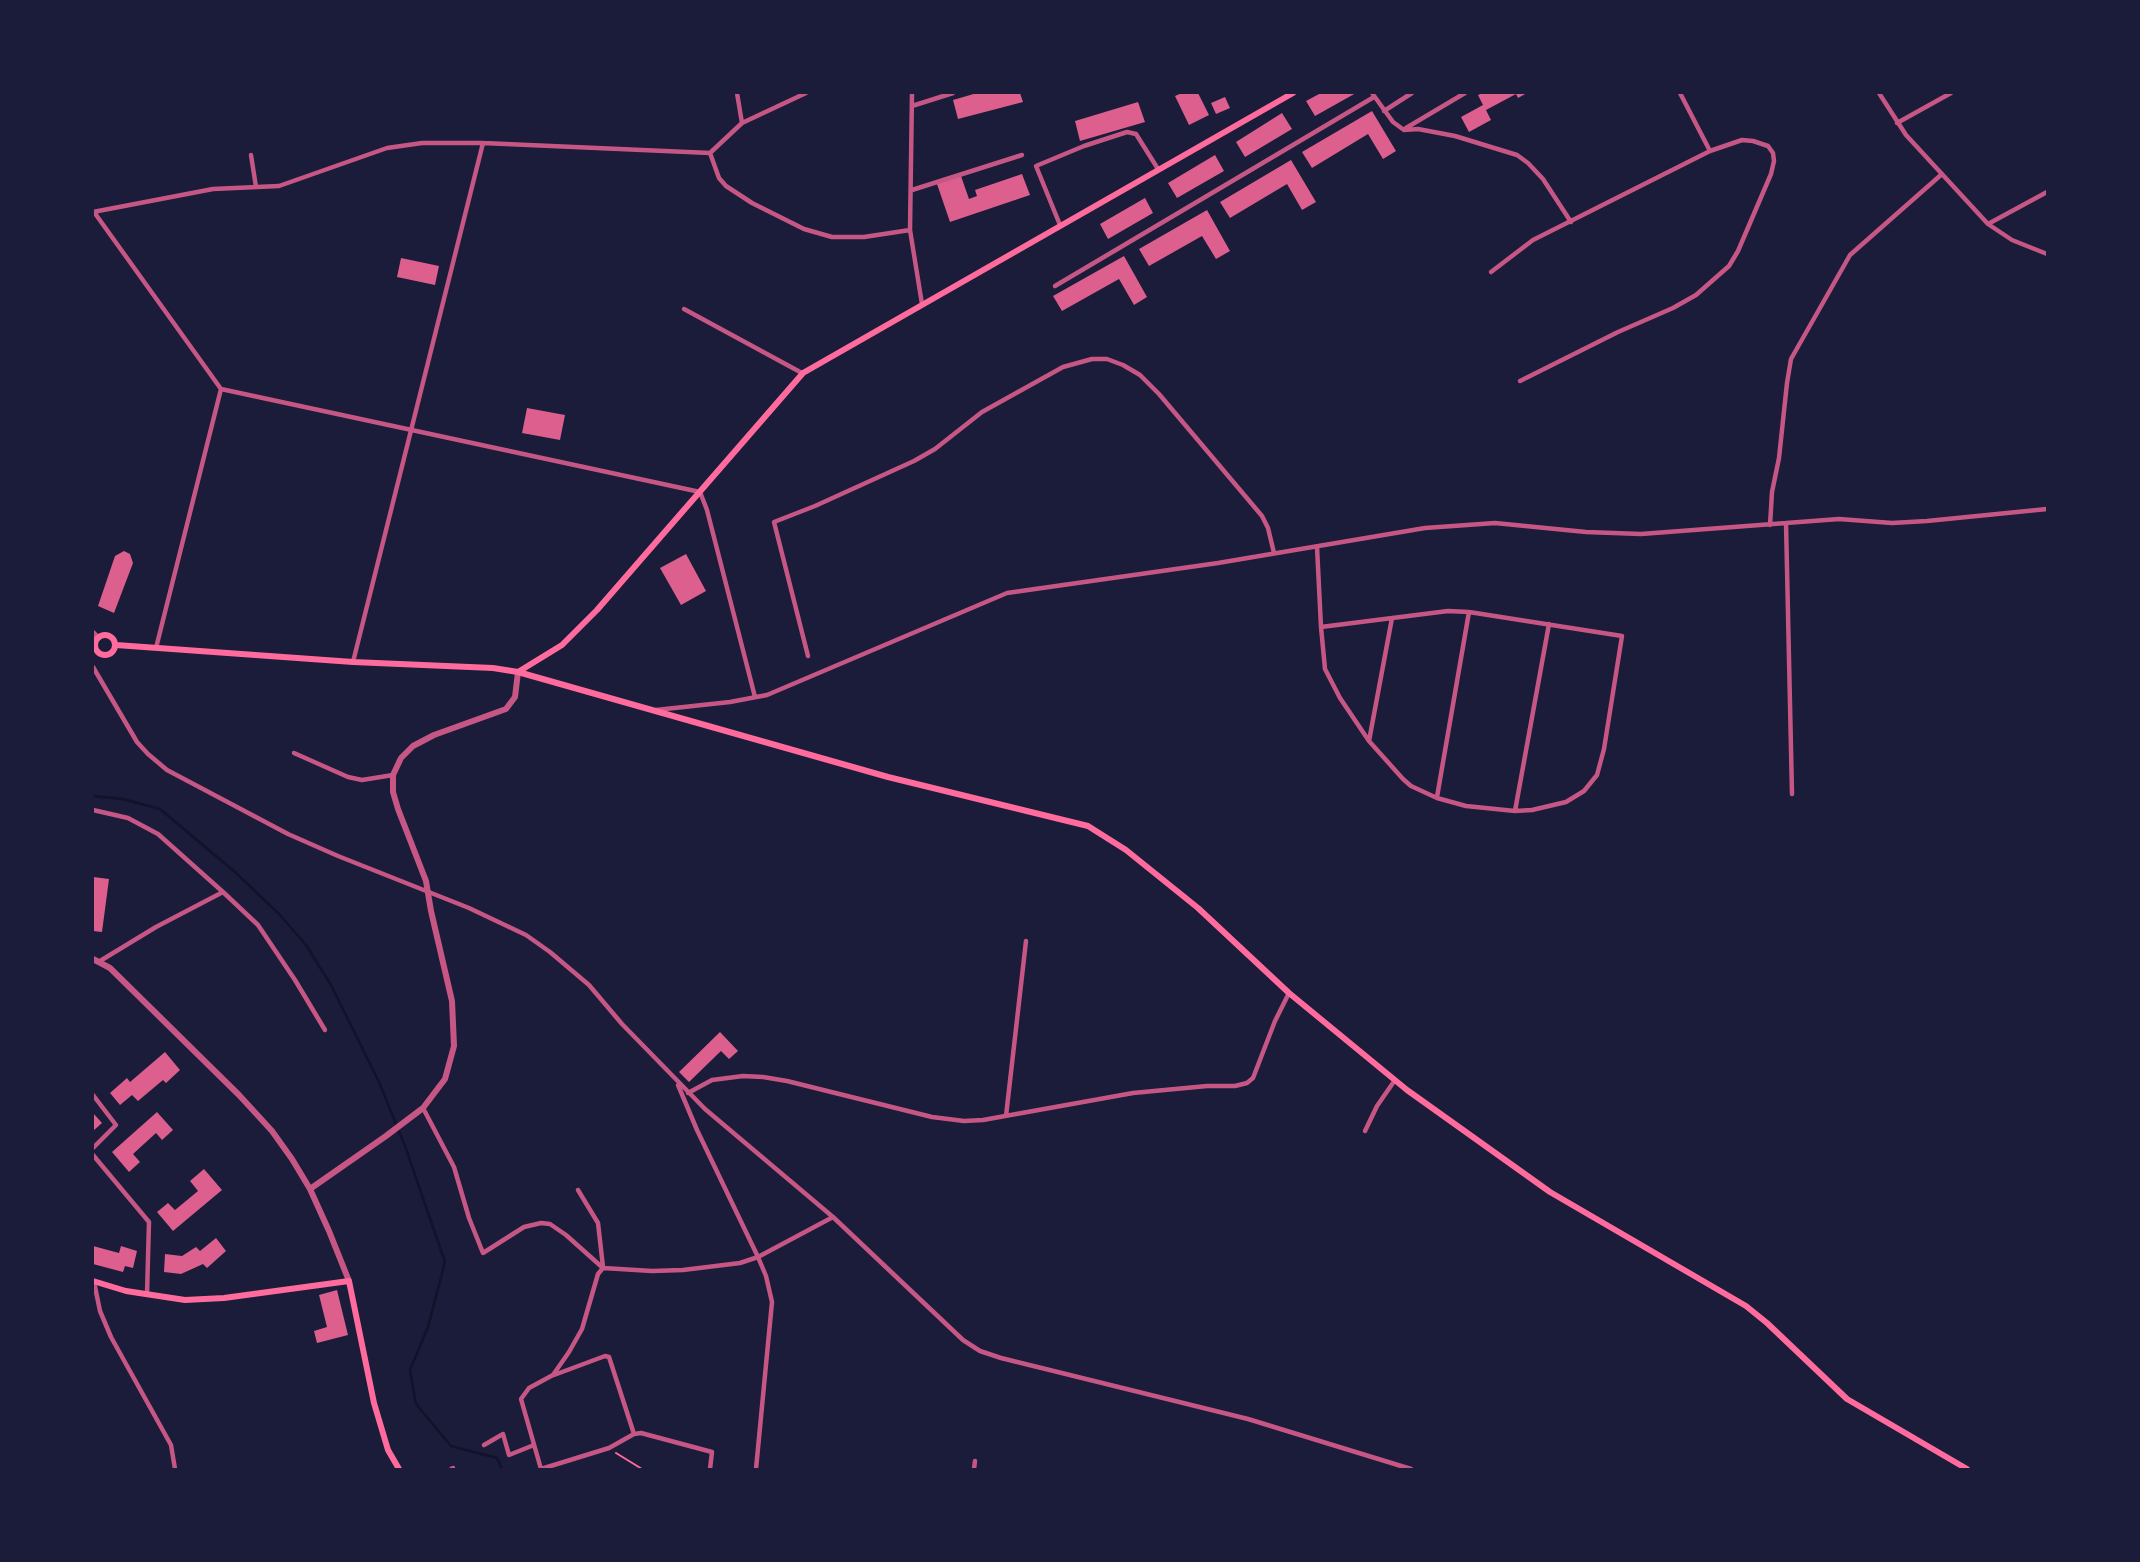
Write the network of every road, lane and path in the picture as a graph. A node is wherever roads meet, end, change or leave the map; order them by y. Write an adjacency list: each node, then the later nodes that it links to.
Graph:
1 (737, 93): 14 (street)
2 (806, 93): 14 (street)
3 (912, 93): 12 (street)
4 (953, 93): 12 (street)
5 (1293, 93): 22 (main road)
6 (1412, 93): 13 (street)
7 (1465, 93): 16 (street)
8 (1680, 93): 18 (street)
9 (1879, 93): 15 (street)
10 (1951, 93): 15 (street)
11 (1373, 95): 13 (street); 34 (street)
12 (912, 106): 25 (street)
13 (1384, 111): 16 (street)
14 (742, 123): 19 (street)
15 (1897, 123): 23 (street)
16 (1404, 130): 28 (street)
17 (483, 143): 19 (street); 24 (street); 40 (street)
18 (1710, 151): 28 (street); 38 (street)
19 (710, 153): 31 (street)
20 (251, 155): 24 (street)
21 (1022, 155): 25 (street)
22 (1158, 169): 30 (main road); 30 (street)
23 (1942, 174): 29 (street); 44 (street)
24 (256, 187): 27 (street)
25 (912, 190): 31 (street)
26 (2047, 192): 29 (street)
27 (93, 212): 39 (street)
28 (1571, 222): 33 (street)
29 (1988, 224): 32 (street)
30 (1060, 225): 35 (main road)
31 (910, 230): 35 (street)
32 (2047, 254)
33 (1491, 272)
34 (1055, 286)
35 (922, 304): 37 (main road)
36 (684, 309): 37 (street)
37 (803, 373): 41 (main road)
38 (1520, 381)
39 (221, 389): 40 (street); 53 (street)
40 (412, 429): 41 (street); 56 (street)
41 (700, 492): 58 (main road); 59 (street)
42 (2047, 509): 43 (street)
43 (1786, 523): 44 (street); 64 (street)
44 (1770, 525): 45 (street)
45 (1317, 547): 46 (street); 50 (street)
46 (1273, 553): 55 (street); 59 (street)
47 (1469, 612): 48 (street); 49 (street); 65 (street)
48 (1392, 618): 50 (street); 61 (street)
49 (1549, 624): 67 (street); 67 (street)
50 (1321, 627): 61 (street)
51 (95, 636): 52 (main road); 54 (main road)
52 (116, 645): 53 (main road); 54 (main road)
53 (156, 649): 56 (main road)
54 (94, 651)
55 (808, 656)
56 (353, 662): 58 (main road)
57 (93, 667): 68 (street)
58 (518, 672): 60 (main road); 63 (street)
59 (755, 698): 60 (street)
60 (655, 710): 72 (main road)
61 (1369, 741): 65 (street)
62 (294, 753): 63 (street)
63 (393, 775): 68 (street)
64 (1792, 794)
65 (1437, 798): 67 (street)
66 (93, 810): 69 (street)
67 (1515, 811)
68 (428, 891): 75 (street); 78 (street)
69 (223, 892): 71 (street); 73 (street)
70 (1026, 942): 79 (street)
71 (96, 960): 83 (street)
72 (1290, 993): 74 (main road); 79 (street)
73 (325, 1030)
74 (1395, 1080): 80 (street); 105 (main road)
75 (676, 1081): 76 (street); 86 (street)
76 (688, 1093): 79 (street); 85 (street)
77 (93, 1096): 81 (street)
78 (423, 1108): 83 (street); 87 (street)
79 (1006, 1116)
80 (1365, 1131)
81 (93, 1148)
82 (93, 1155): 90 (street)
83 (310, 1189): 89 (street)
84 (578, 1189): 87 (street)
85 (833, 1217): 86 (street); 104 (street)
86 (758, 1256): 87 (street); 102 (street)
87 (603, 1268): 91 (street)
88 (93, 1281): 90 (main road); 97 (street)
89 (349, 1281): 90 (main road); 98 (main road)
90 (147, 1295)
91 (553, 1375): 92 (street); 94 (street)
92 (634, 1434): 95 (street); 101 (street)
93 (484, 1445): 94 (street)
94 (534, 1445): 99 (street)
95 (609, 1448): 99 (street); 100 (path)
96 (975, 1461): 103 (street)
97 (175, 1469)
98 (400, 1469)
99 (541, 1469)
100 (642, 1469)
101 (710, 1469)
102 (756, 1469)
103 (974, 1469)
104 (1411, 1469)
105 (1967, 1469)

